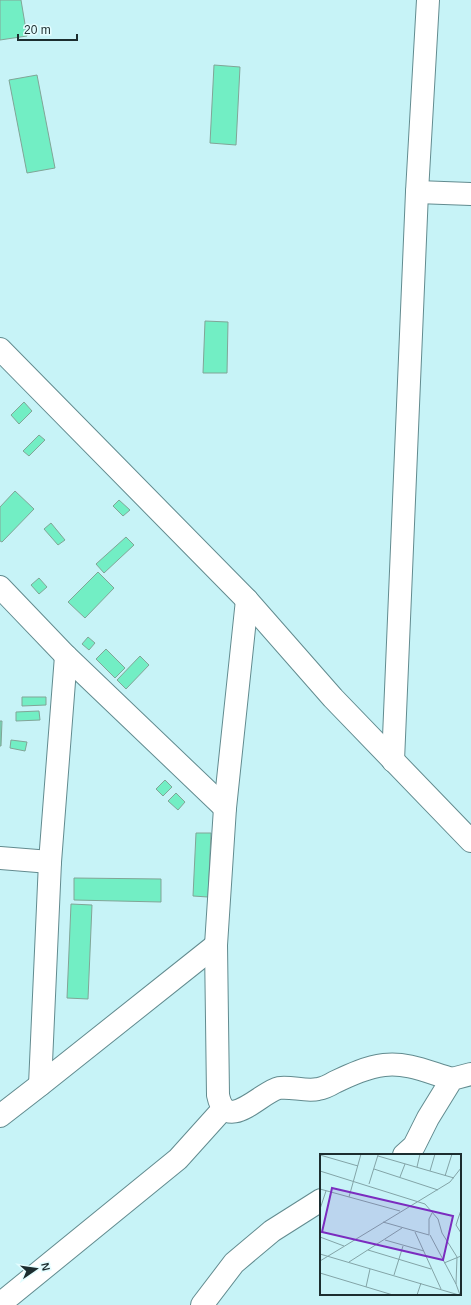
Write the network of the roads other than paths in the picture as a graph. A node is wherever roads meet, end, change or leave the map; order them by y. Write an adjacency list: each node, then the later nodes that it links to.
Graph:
1 (428, 0): 2 (street)
2 (417, 192): 3 (street); 8 (street)
3 (471, 194)
4 (0, 349): 6 (street)
5 (0, 588): 7 (street)
6 (247, 600): 8 (street); 9 (street)
7 (66, 656): 9 (street); 12 (street)
8 (393, 761): 10 (street)
9 (225, 808): 13 (street)
10 (471, 841)
11 (0, 858): 12 (street)
12 (50, 862): 15 (street)
13 (216, 945): 15 (street); 16 (street)
14 (462, 1077): 16 (street); 18 (street)
15 (40, 1085): 17 (street)
16 (223, 1109): 20 (street)
17 (0, 1116)
18 (405, 1154)
19 (320, 1201): 21 (street)
20 (0, 1304)
21 (202, 1305)

